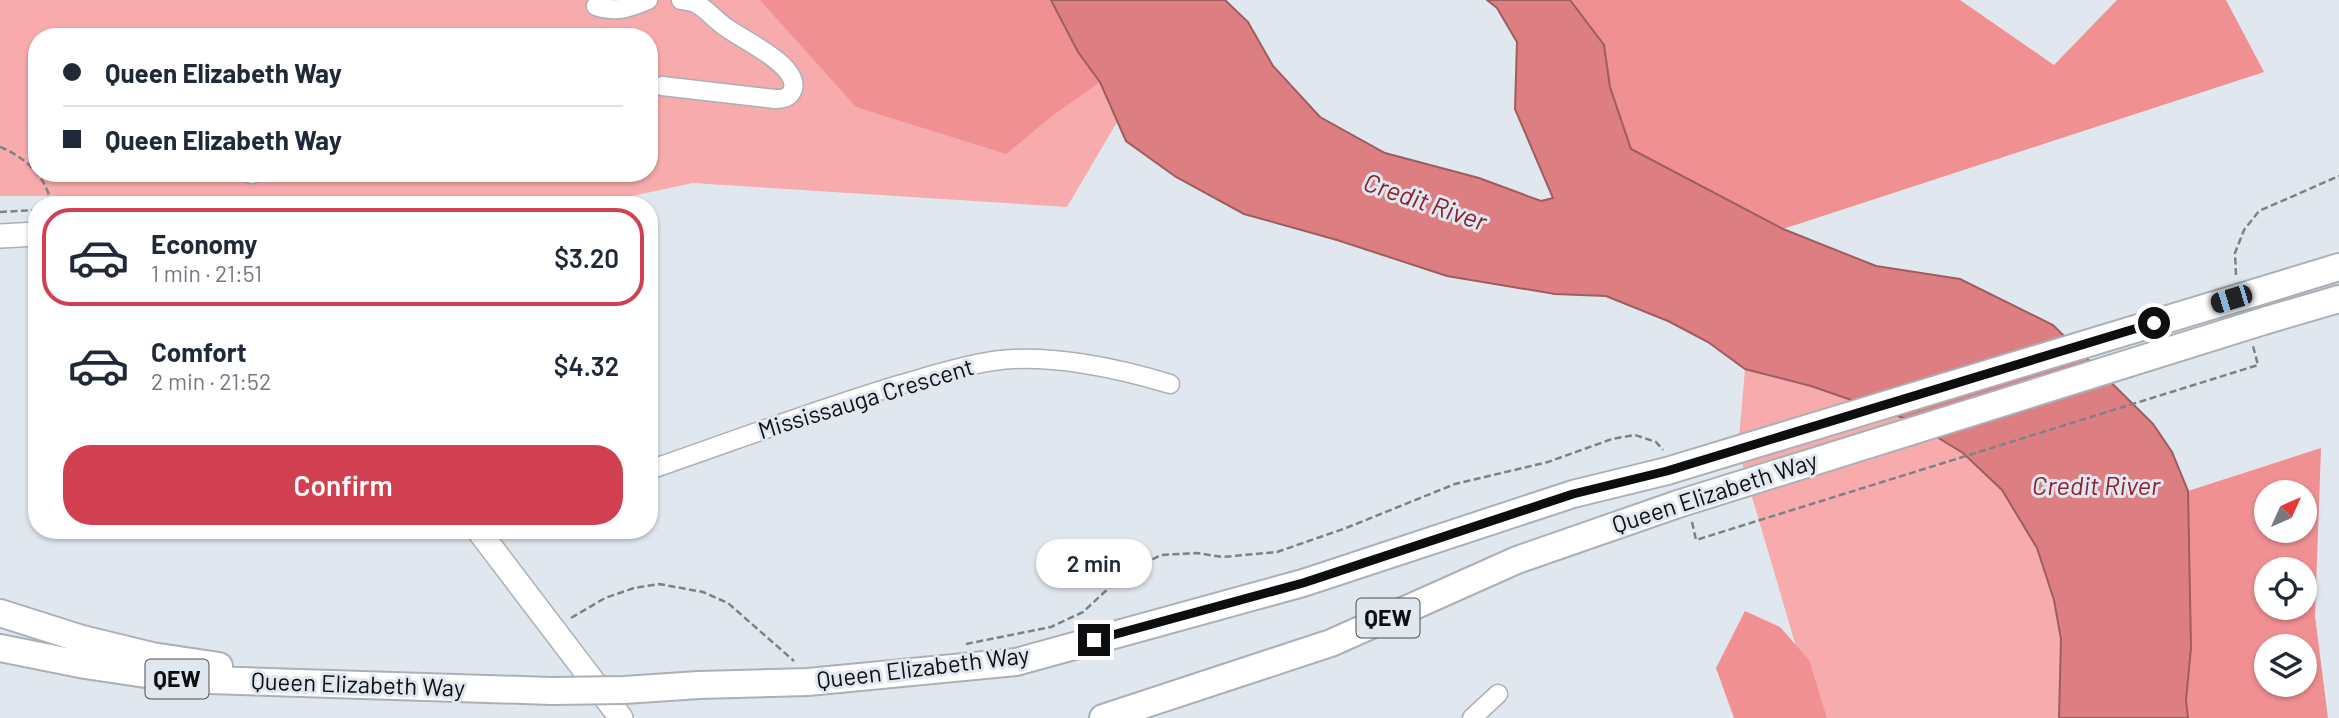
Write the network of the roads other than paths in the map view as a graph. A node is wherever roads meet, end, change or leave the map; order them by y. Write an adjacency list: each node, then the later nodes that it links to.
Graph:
1 (648, 0): 3 (street)
2 (681, 0): 4 (street)
3 (596, 6)
4 (662, 86)
5 (28, 234): 6 (main road)
6 (0, 236)
7 (2339, 267): 14 (highway, Queen Elizabeth Way / QEW, bridge)
8 (2339, 299): 17 (highway, Queen Elizabeth Way / QEW, bridge)
9 (1170, 384): 10 (street, Mississauga Crescent)
10 (658, 467)
11 (485, 539): 16 (main road)
12 (0, 613): 14 (highway)
13 (0, 648): 14 (highway, Queen Elizabeth Way / QEW)
14 (356, 686)
15 (1498, 694): 18 (street)
16 (621, 718)
17 (1103, 718)
18 (1472, 718)

